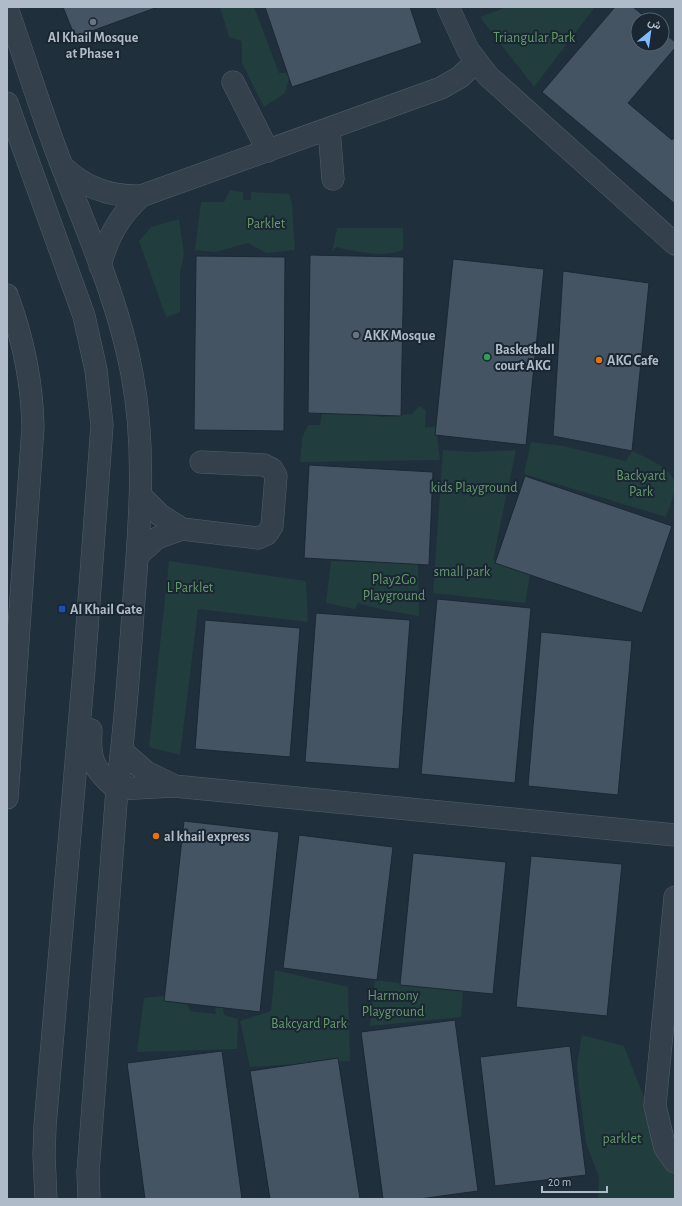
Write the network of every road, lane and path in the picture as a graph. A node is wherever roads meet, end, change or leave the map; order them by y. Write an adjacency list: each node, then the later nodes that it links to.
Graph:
1 (448, 7): 3 (street)
2 (7, 8): 8 (street)
3 (476, 62): 6 (street); 11 (street)
4 (233, 82): 7 (street)
5 (7, 103): 18 (street)
6 (329, 129): 7 (street); 9 (street)
7 (268, 151): 10 (street)
8 (62, 166): 10 (street); 12 (street)
9 (332, 179)
10 (141, 196): 12 (street)
11 (675, 244)
12 (100, 266): 15 (street)
13 (9, 305): 22 (street)
14 (201, 462): 16 (street)
15 (142, 496): 16 (street); 17 (street)
16 (182, 528): 17 (street)
17 (138, 555): 19 (street)
18 (84, 669): 21 (street); 27 (street)
19 (122, 752): 20 (street); 21 (street)
20 (174, 786): 21 (street); 23 (street)
21 (117, 789): 28 (street)
22 (7, 798)
23 (675, 836)
24 (675, 897): 25 (street)
25 (673, 954): 26 (street)
26 (675, 1162)
27 (46, 1199)
28 (89, 1199)

